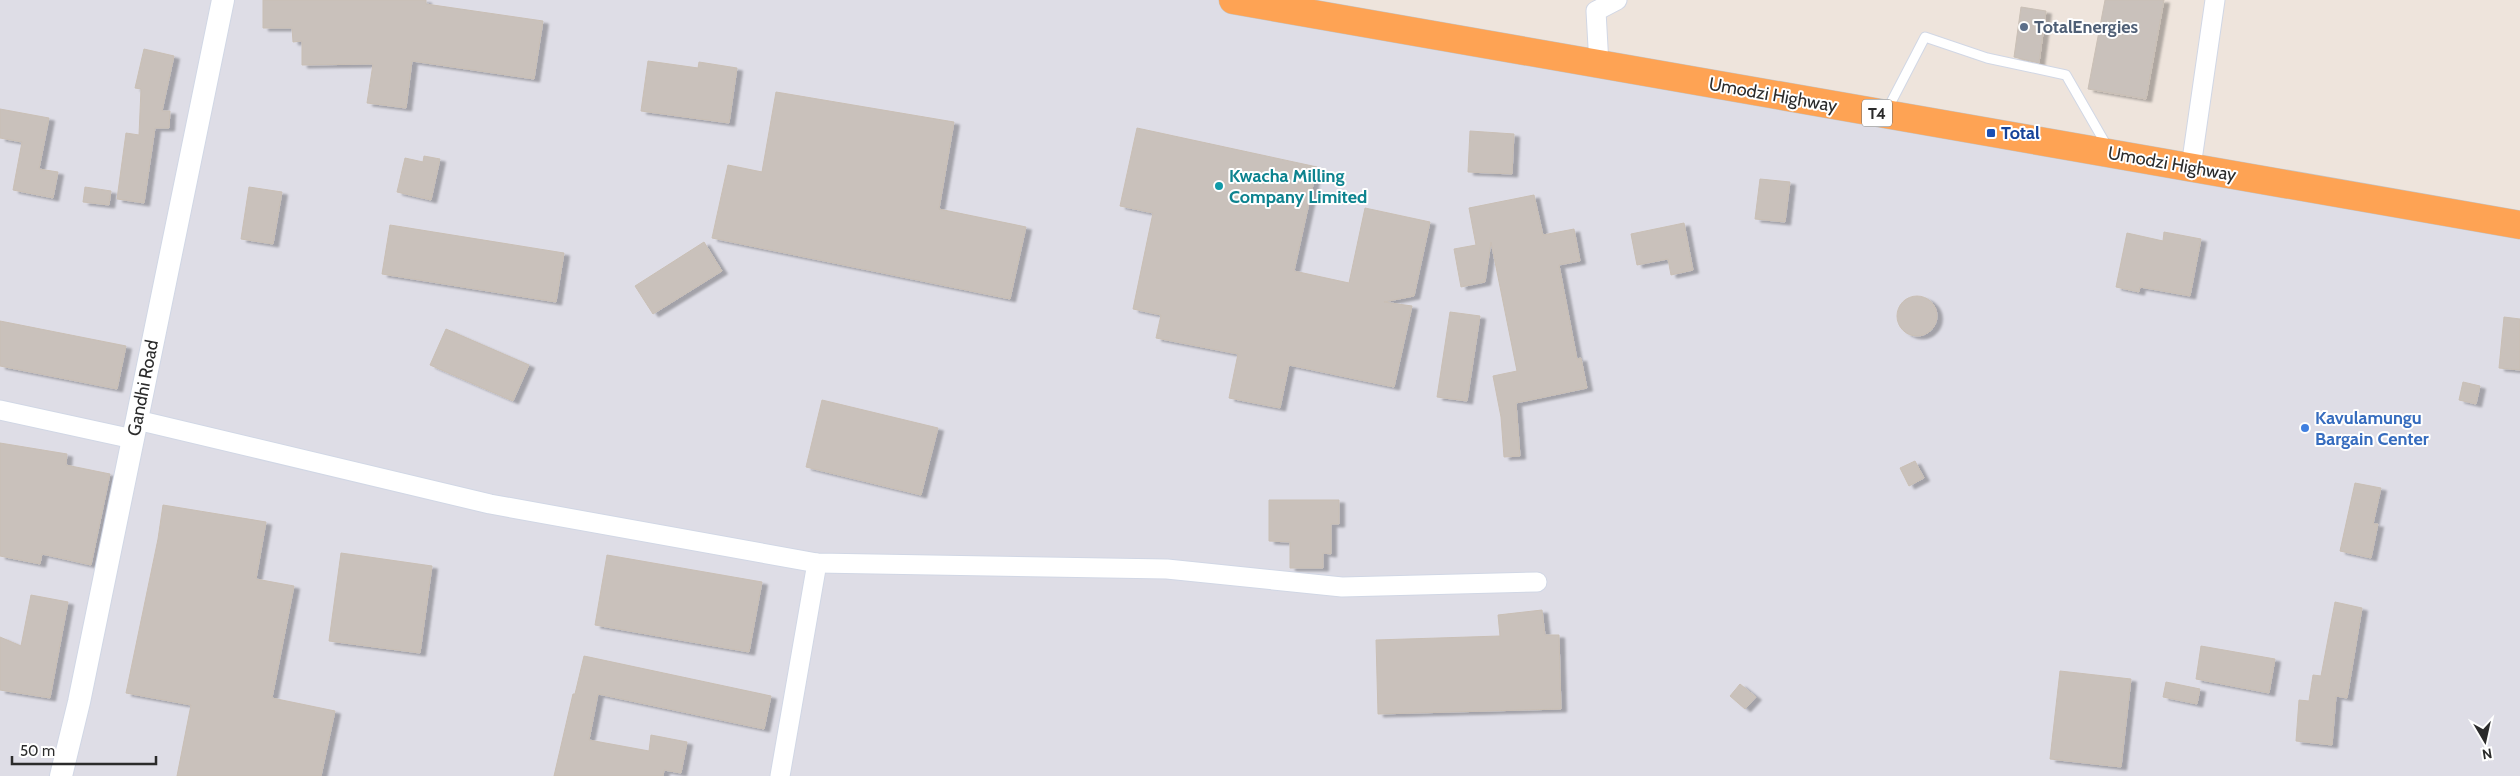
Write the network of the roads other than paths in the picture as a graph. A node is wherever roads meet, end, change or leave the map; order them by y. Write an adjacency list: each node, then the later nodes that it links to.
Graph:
1 (223, 0): 11 (street, Gandhi Road)
2 (1233, 0): 5 (highway, Umodzi Highway / T4)
3 (1617, 0): 5 (street)
4 (2215, 0): 8 (street)
5 (1599, 65): 6 (highway, Umodzi Highway / T4)
6 (1885, 114): 7 (highway, Umodzi Highway / T4); 7 (lane)
7 (2111, 154): 8 (highway, Umodzi Highway / T4)
8 (2191, 167): 9 (highway, Umodzi Highway / T4)
9 (2520, 225)
10 (0, 410): 11 (street)
11 (135, 429): 12 (street); 14 (street, Gandhi Road)
12 (817, 563): 13 (street); 15 (street)
13 (1537, 582)
14 (61, 776)
15 (780, 776)

